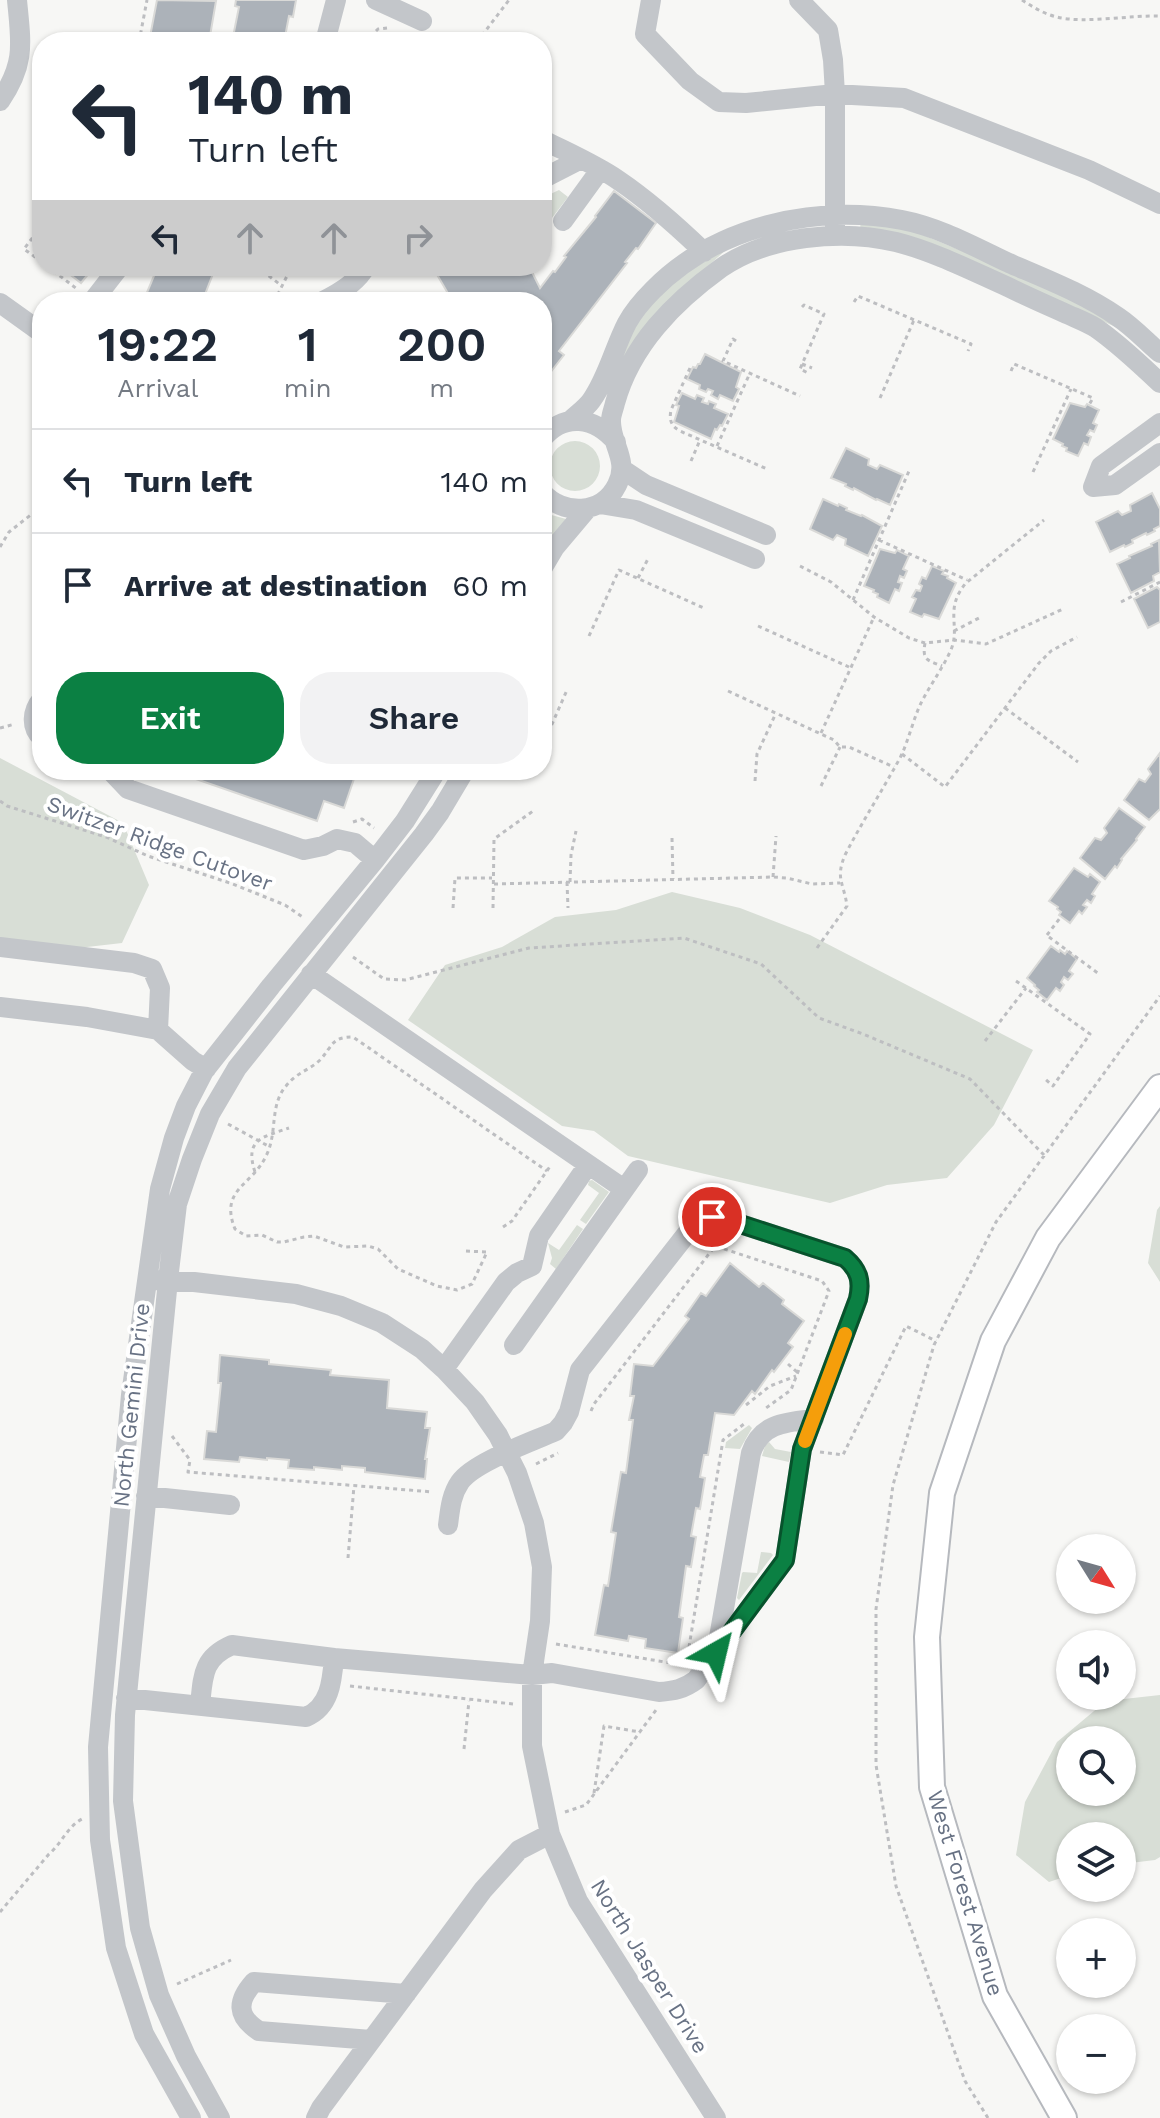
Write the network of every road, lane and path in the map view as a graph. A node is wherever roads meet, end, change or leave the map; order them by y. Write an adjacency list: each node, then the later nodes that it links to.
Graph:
1 (17, 0): 15 (street)
2 (147, 0): 11 (path)
3 (336, 0): 12 (street)
4 (376, 0): 10 (street)
5 (509, 0): 13 (path)
6 (651, 0): 14 (street)
7 (799, 0): 14 (street)
8 (1022, 0): 9 (path)
9 (1160, 16)
10 (422, 21)
11 (141, 32)
12 (328, 32)
13 (485, 32)
14 (835, 94): 20 (street); 22 (street)
15 (0, 101)
16 (552, 144): 17 (street)
17 (581, 159): 18 (street); 19 (street)
18 (600, 170): 21 (street); 24 (street)
19 (552, 174)
20 (1160, 204)
21 (563, 221)
22 (835, 225): 24 (street); 43 (street); 50 (street); 59 (street)
23 (32, 238): 25 (path)
24 (704, 252): 55 (street)
25 (32, 255)
26 (60, 276): 32 (path)
27 (109, 276): 33 (street)
28 (269, 276): 31 (path)
29 (287, 276): 31 (path)
30 (359, 276): 35 (street)
31 (282, 286): 34 (path)
32 (81, 292)
33 (92, 292)
34 (279, 292)
35 (340, 292)
36 (854, 302): 39 (path)
37 (0, 303): 40 (street)
38 (802, 307): 44 (path)
39 (914, 320): 42 (path); 53 (path)
40 (32, 326)
41 (736, 341): 48 (path)
42 (968, 351)
43 (1160, 353)
44 (802, 364): 46 (path); 49 (path)
45 (690, 368): 58 (path)
46 (812, 368)
47 (1011, 371): 51 (path)
48 (750, 373): 52 (path); 60 (path)
49 (810, 374)
50 (1160, 383)
51 (1071, 389): 54 (path); 66 (path)
52 (800, 396)
53 (880, 398)
54 (1089, 405)
55 (569, 422): 57 (street); 59 (street)
56 (1160, 423): 61 (street)
57 (552, 430)
58 (700, 440): 60 (path); 62 (path)
59 (616, 442): 63 (street)
60 (716, 447): 64 (path)
61 (1160, 453)
62 (691, 461)
63 (622, 469): 68 (street); 71 (street)
64 (767, 469)
65 (909, 471): 72 (path)
66 (1033, 472)
67 (552, 502): 68 (street)
68 (594, 506): 74 (street); 76 (street)
69 (32, 514): 73 (path)
70 (1044, 520): 79 (path)
71 (766, 535)
72 (879, 540): 79 (path); 81 (path)
73 (0, 547)
74 (552, 552)
75 (649, 557): 78 (path)
76 (755, 559)
77 (800, 566): 81 (path)
78 (638, 579): 83 (path); 89 (path)
79 (968, 581): 88 (path)
80 (1160, 582): 82 (path)
81 (853, 600): 85 (path)
82 (1121, 602)
83 (706, 609)
84 (1063, 609): 91 (path)
85 (874, 617): 92 (path); 94 (path)
86 (981, 617): 88 (path)
87 (758, 626): 94 (path)
88 (954, 631): 91 (path)
89 (589, 636)
90 (1077, 637): 97 (path)
91 (954, 640): 92 (path); 93 (path)
92 (925, 643): 93 (path)
93 (942, 666): 102 (path)
94 (850, 667): 100 (path)
95 (567, 690): 99 (path)
96 (728, 691): 98 (path)
97 (1005, 708): 102 (path); 103 (path)
98 (776, 713): 100 (path); 108 (path)
99 (552, 724)
100 (820, 734): 101 (path)
101 (840, 747): 104 (path); 109 (path)
102 (902, 754): 104 (path)
103 (1078, 762)
104 (894, 767): 122 (path)
105 (119, 780): 117 (street)
106 (431, 780): 117 (street, North Gemini Drive)
107 (459, 780): 132 (street, North Gemini Drive)
108 (755, 781)
109 (821, 786)
110 (0, 801): 128 (path, Switzer Ridge Cutover)
111 (533, 811): 119 (path)
112 (346, 825): 114 (path)
113 (576, 831): 121 (path)
114 (380, 832)
115 (776, 836): 118 (path)
116 (672, 838): 120 (path)
117 (375, 860): 139 (street, North Gemini Drive)
118 (773, 877): 120 (path); 122 (path)
119 (494, 878): 123 (path); 124 (path)
120 (673, 879): 121 (path)
121 (569, 882): 123 (path); 126 (path)
122 (840, 883): 130 (path)
123 (494, 884): 125 (path)
124 (453, 908)
125 (493, 908)
126 (568, 908)
127 (1060, 918): 133 (path)
128 (307, 920)
129 (0, 947): 137 (street)
130 (817, 948)
131 (348, 953): 148 (path)
132 (311, 974): 147 (street); 160 (street, North Gemini Drive)
133 (1099, 974)
134 (1016, 981): 135 (path)
135 (1026, 988): 138 (path); 140 (path)
136 (0, 1007): 137 (street)
137 (158, 1030): 139 (street)
138 (985, 1041)
139 (206, 1069): 159 (street, North Gemini Drive)
140 (1045, 1079)
141 (1160, 1087): 205 (main road, West Forest Avenue)
142 (222, 1121): 145 (path)
143 (289, 1128): 144 (path)
144 (273, 1133): 145 (path); 146 (path); 151 (path)
145 (258, 1140): 146 (path); 152 (path)
146 (270, 1147): 152 (path)
147 (563, 1148): 149 (street); 151 (path)
148 (1044, 1155)
149 (588, 1165): 153 (street); 158 (street)
150 (638, 1170): 153 (street)
151 (547, 1171): 154 (path)
152 (255, 1172): 157 (path)
153 (624, 1189): 161 (street)
154 (512, 1221): 155 (path); 156 (path)
155 (520, 1226)
156 (503, 1227)
157 (466, 1251)
158 (532, 1266): 161 (street); 165 (street)
159 (146, 1280): 160 (street, North Jasper Drive); 201 (street, North Gemini Drive)
160 (168, 1280): 165 (street, North Jasper Drive); 178 (street, North Gemini Drive)
161 (557, 1284): 163 (street)
162 (936, 1341): 172 (path)
163 (514, 1345)
164 (788, 1364): 166 (path)
165 (444, 1369): 174 (street, North Jasper Drive)
166 (797, 1374): 167 (path); 169 (path); 170 (path)
167 (746, 1405)
168 (814, 1419): 170 (street); 172 (street); 174 (street)
169 (587, 1420)
170 (761, 1423): 182 (path); 183 (street)
171 (168, 1431): 176 (path)
172 (802, 1449): 183 (street)
173 (563, 1451): 175 (path)
174 (507, 1453): 180 (street); 185 (street, North Jasper Drive)
175 (535, 1465)
176 (354, 1486): 177 (path); 181 (path)
177 (438, 1493)
178 (146, 1496): 179 (street); 187 (street, North Gemini Drive)
179 (230, 1505)
180 (448, 1525)
181 (348, 1558)
182 (556, 1644)
183 (716, 1653): 186 (street)
184 (334, 1658): 185 (street); 189 (street); 189 (street)
185 (532, 1675): 186 (street); 195 (street, North Jasper Drive)
186 (659, 1692): 190 (path)
187 (126, 1698): 189 (street); 202 (street, North Gemini Drive)
188 (469, 1700): 191 (path)
189 (200, 1706)
190 (640, 1732): 192 (path); 192 (path)
191 (464, 1749)
192 (594, 1795): 193 (path)
193 (565, 1812)
194 (82, 1819): 196 (path)
195 (550, 1834): 199 (street); 204 (street, North Jasper Drive)
196 (0, 1912)
197 (231, 1960): 198 (path)
198 (173, 1985)
199 (406, 1994): 200 (street); 200 (street)
200 (371, 2040): 203 (street)
201 (191, 2118)
202 (220, 2118)
203 (316, 2118)
204 (716, 2118)
205 (1064, 2118)

